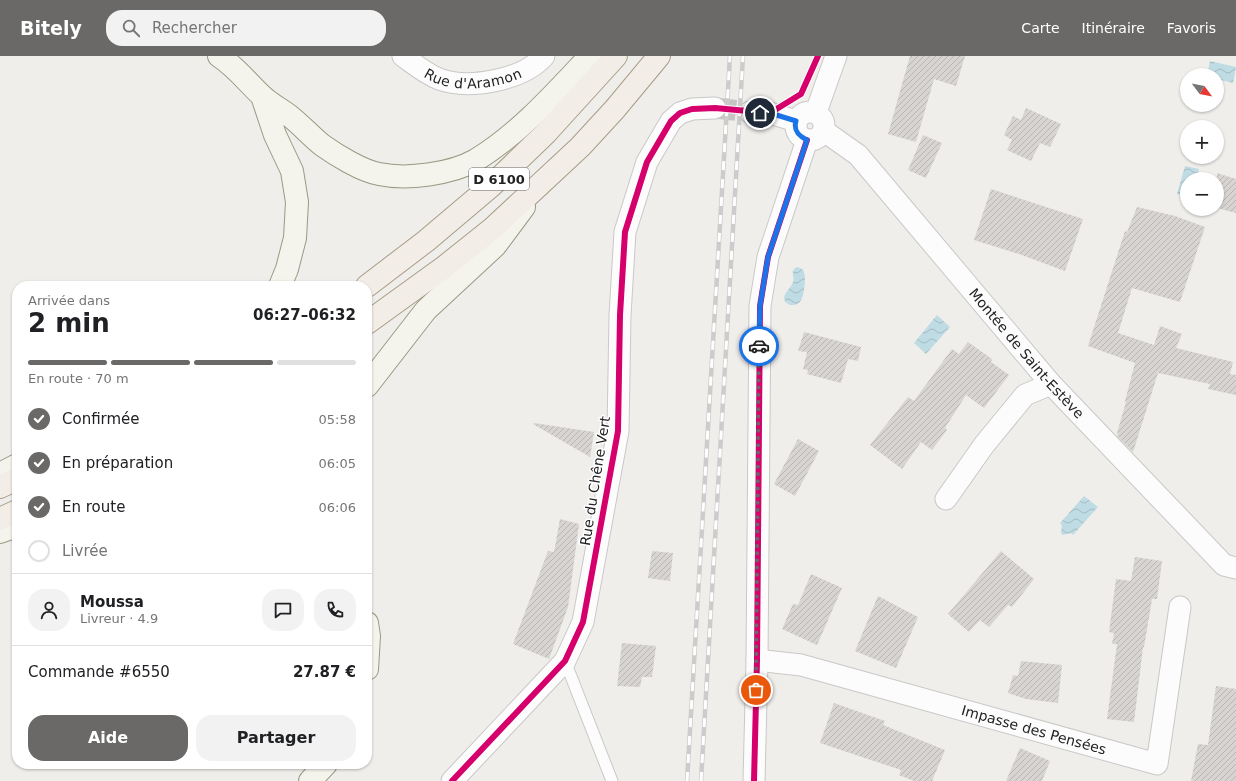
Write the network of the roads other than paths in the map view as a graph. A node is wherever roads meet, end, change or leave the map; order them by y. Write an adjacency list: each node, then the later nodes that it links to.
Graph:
1 (219, 56): 8 (main road)
2 (403, 56): 3 (street, Rue d'Aramon)
3 (544, 56)
4 (590, 56): 8 (main road)
5 (616, 56): 14 (main road, D 6100)
6 (659, 56): 12 (main road, D 6100)
7 (836, 56): 11 (street)
8 (262, 96): 13 (main road)
9 (715, 108): 30 (street, Rue du Chêne Vert)
10 (750, 112): 11 (street, Montée de Saint-Estève)
11 (815, 128): 17 (street, Montée de Saint-Estève); 29 (street)
12 (543, 182): 15 (main road, D 6100); 16 (main road)
13 (282, 281)
14 (372, 282)
15 (372, 319)
16 (372, 380)
17 (1050, 384): 22 (street); 27 (street, Montée de Saint-Estève)
18 (12, 468): 19 (main road)
19 (0, 474)
20 (12, 481): 21 (main road)
21 (0, 487)
22 (946, 499)
23 (12, 513): 24 (main road)
24 (0, 519)
25 (12, 528): 26 (main road)
26 (0, 532)
27 (1236, 568)
28 (1180, 607): 29 (street, Impasse des Pensées)
29 (757, 660): 35 (street)
30 (564, 661): 33 (street, Rue du Chêne Vert); 34 (lane)
31 (321, 769): 32 (main road)
32 (310, 781)
33 (452, 781)
34 (612, 781)
35 (754, 781)

